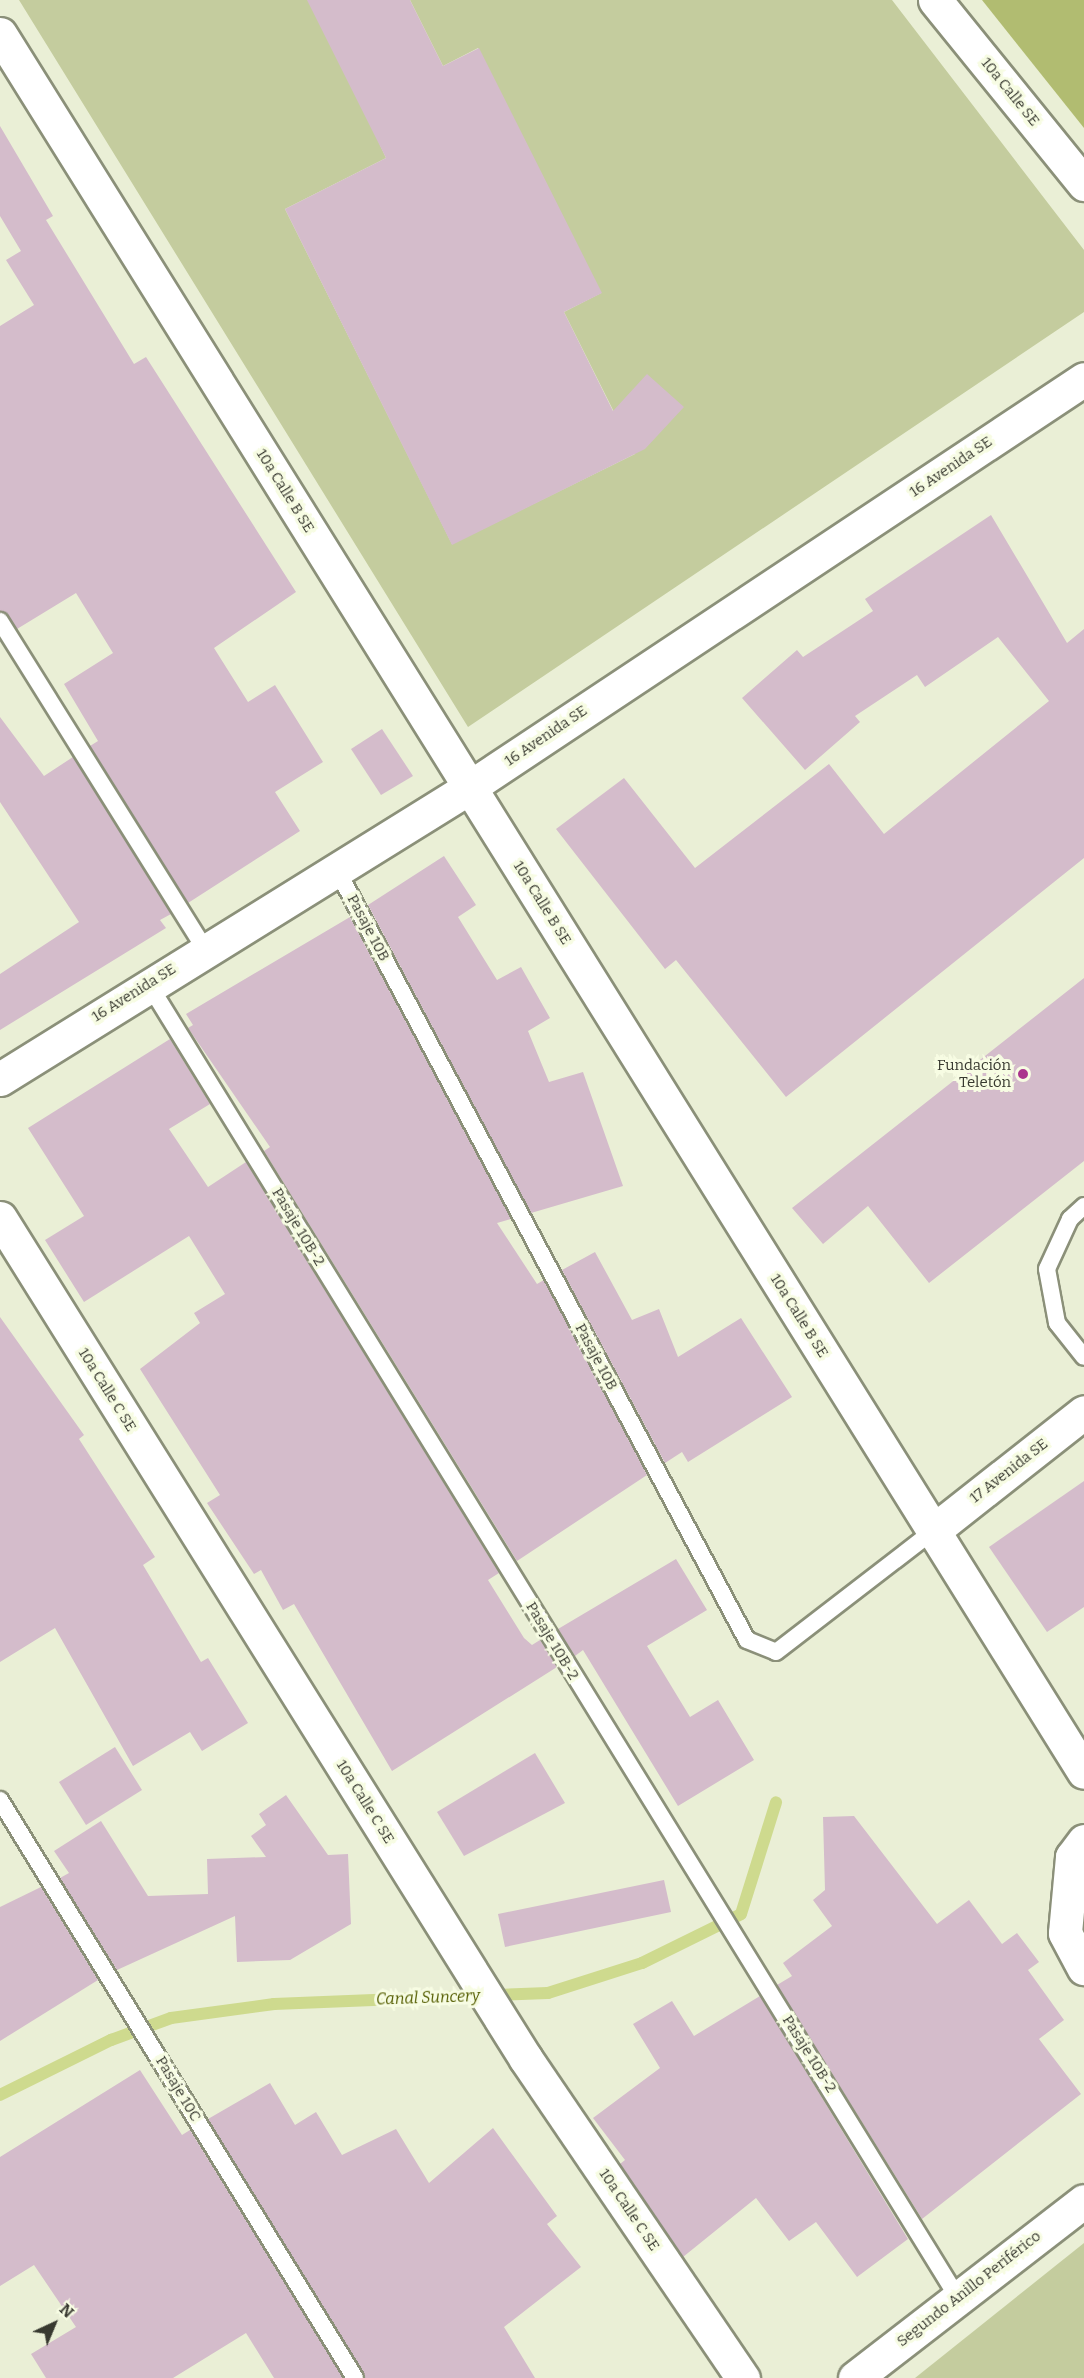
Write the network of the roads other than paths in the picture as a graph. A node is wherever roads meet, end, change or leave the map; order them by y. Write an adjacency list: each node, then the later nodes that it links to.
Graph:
1 (935, 0): 3 (street, 10a Calle SE)
2 (0, 34): 6 (street, 10a Calle B SE)
3 (1084, 184)
4 (1084, 379): 6 (street, 16 Avenida SE)
5 (0, 621): 8 (lane)
6 (470, 787): 7 (street, 16 Avenida SE); 15 (street, 10a Calle B SE)
7 (337, 870): 8 (street, 16 Avenida SE); 15 (lane, Pasaje 10B)
8 (205, 949): 9 (street, 16 Avenida SE)
9 (148, 983): 10 (street, 16 Avenida SE); 21 (lane, Pasaje 10B-2)
10 (0, 1078)
11 (1084, 1206): 13 (lane)
12 (0, 1218): 23 (street, 10a Calle C SE)
13 (1084, 1357)
14 (1084, 1412): 15 (street, 17 Avenida SE)
15 (933, 1531): 16 (street, 10a Calle B SE)
16 (1084, 1772)
17 (0, 1800): 22 (lane, Pasaje 10C)
18 (1084, 1841): 19 (street)
19 (1084, 1968)
20 (1084, 2201): 21 (street, Segundo Anillo Periférico)
21 (958, 2298): 24 (street, Segundo Anillo Periférico)
22 (356, 2378)
23 (743, 2378)
24 (855, 2378)

